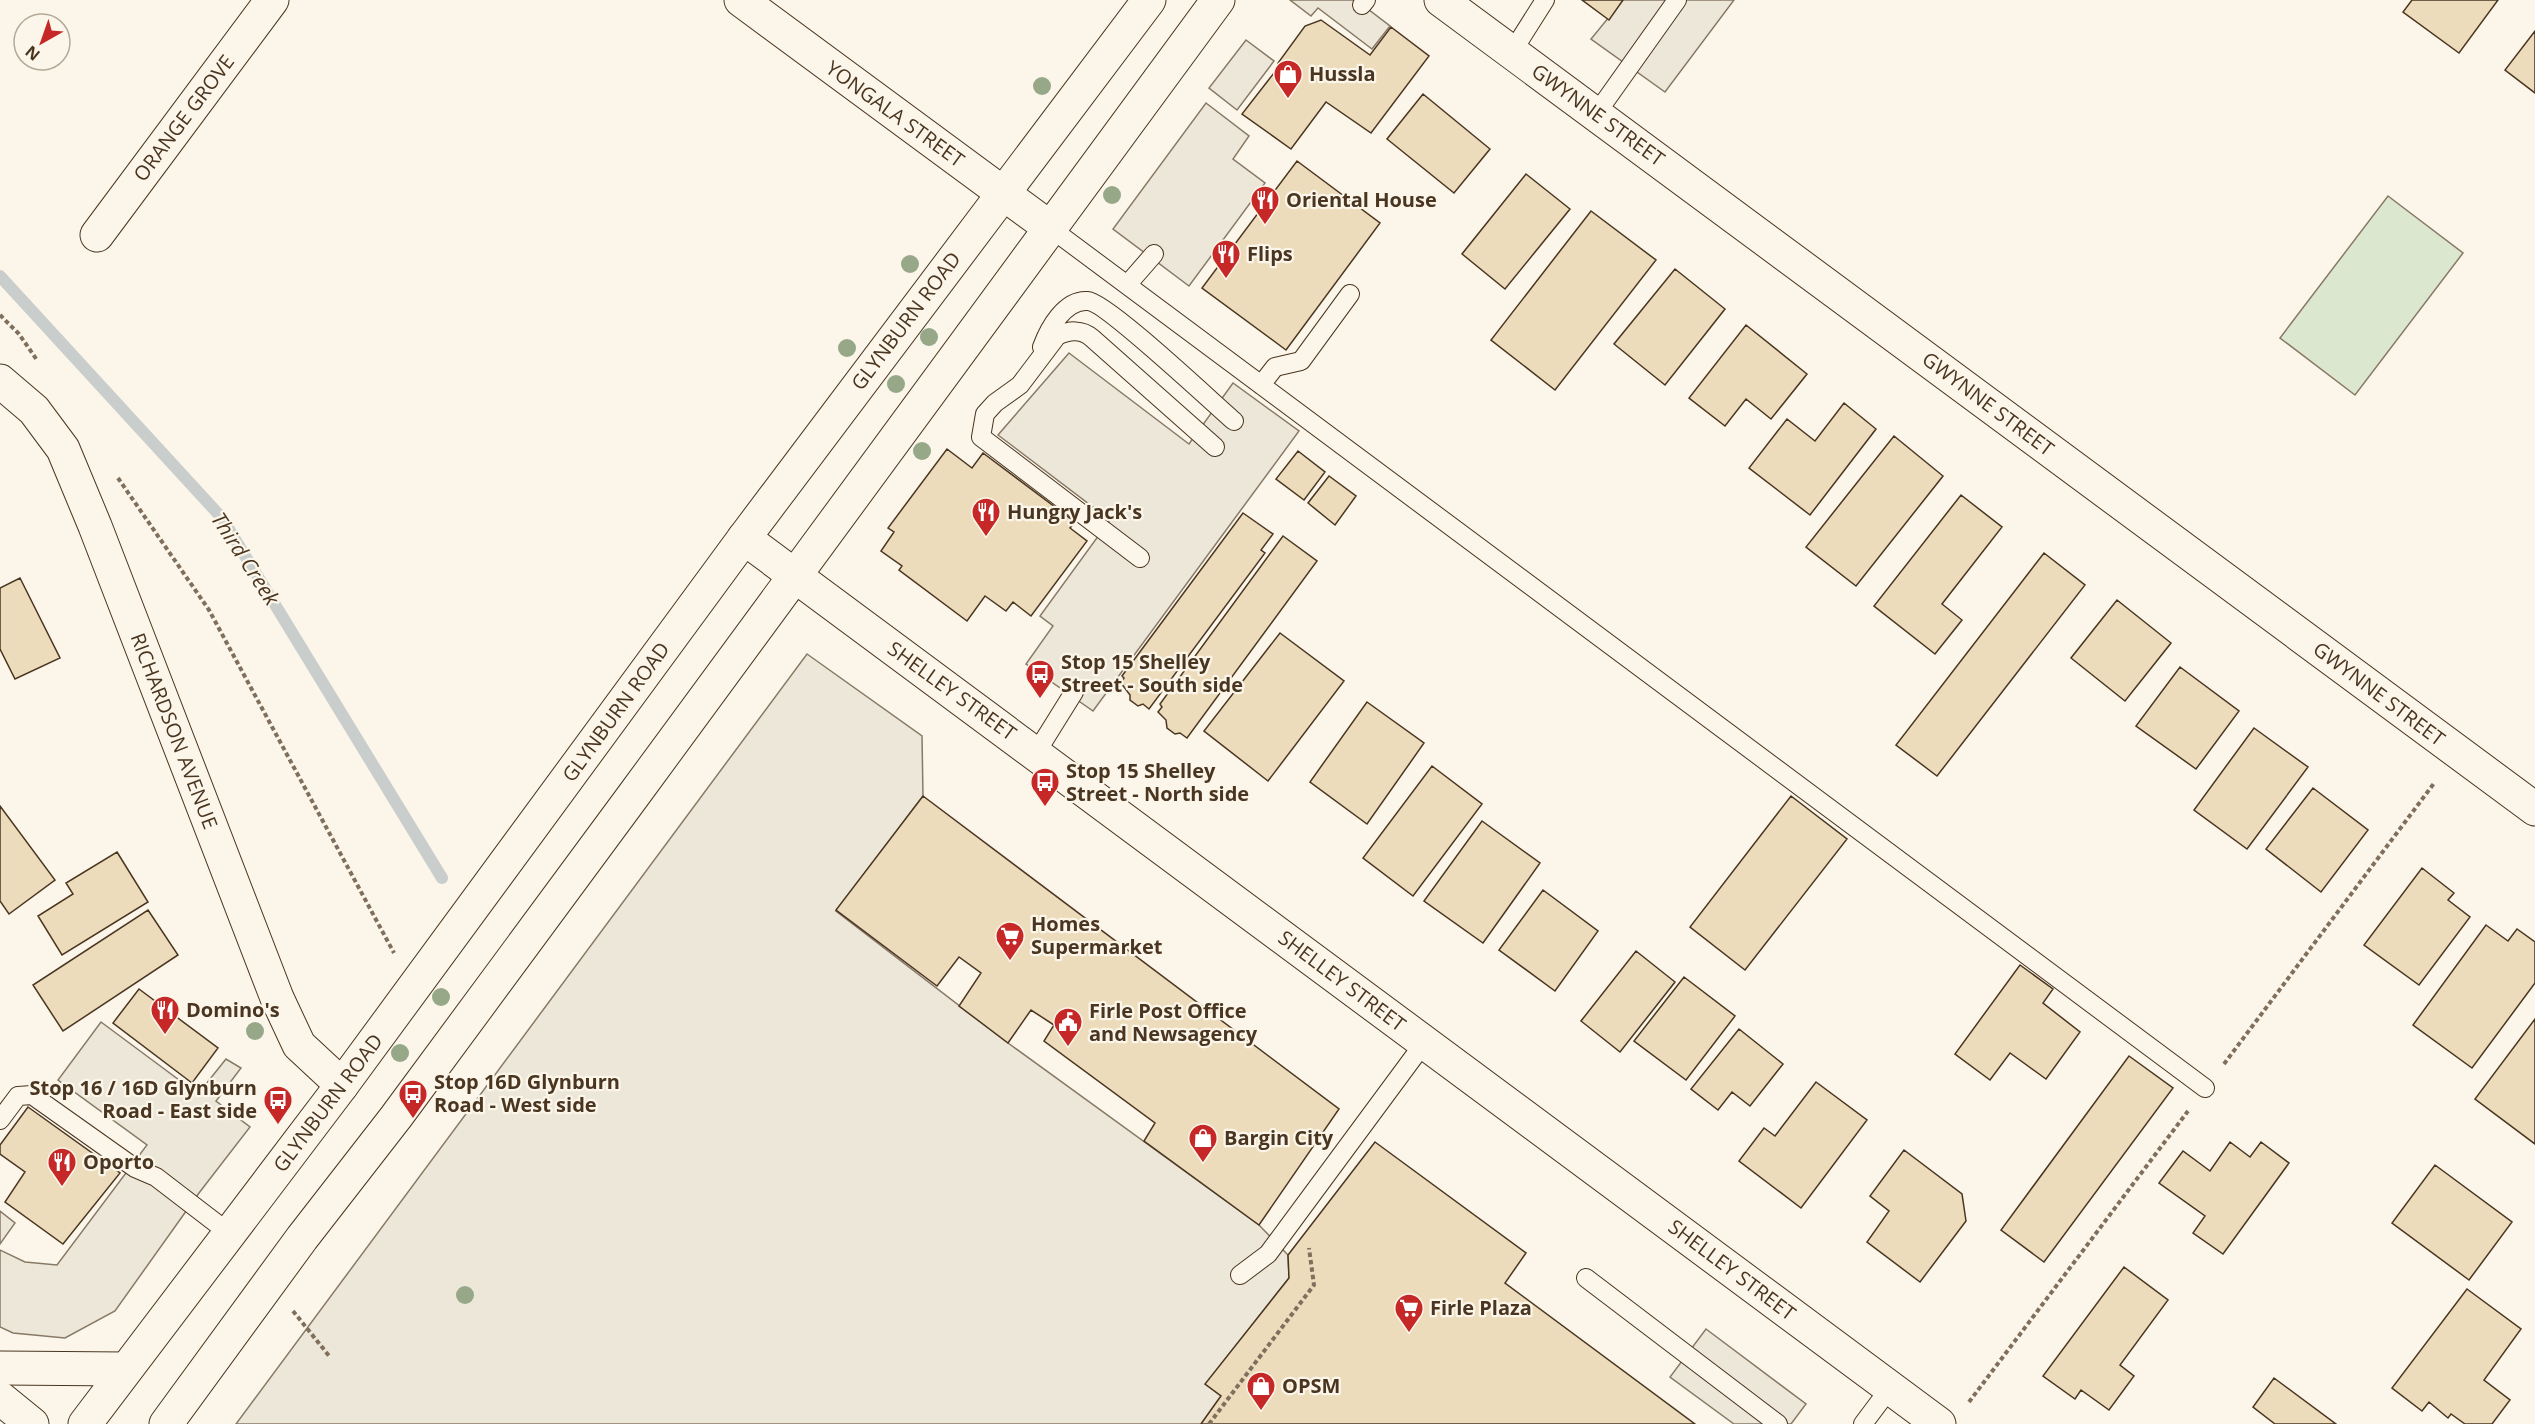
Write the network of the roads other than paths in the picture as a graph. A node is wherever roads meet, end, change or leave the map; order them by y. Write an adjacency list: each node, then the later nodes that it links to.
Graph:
1 (272, 0): 12 (street, ORANGE GROVE)
2 (741, 0): 10 (street, YONGALA STREET)
3 (1149, 0): 10 (street, GLYNBURN ROAD)
4 (1218, 0): 11 (street)
5 (1441, 0): 8 (street, GWYNNE STREET)
6 (1545, 0): 8 (lane)
7 (1677, 0): 9 (lane)
8 (1512, 52): 9 (street, GWYNNE STREET)
9 (1596, 114): 26 (street, GWYNNE STREET)
10 (1002, 193): 11 (street, YONGALA STREET); 21 (street, GLYNBURN ROAD)
11 (1049, 227): 14 (lane); 23 (street)
12 (97, 235)
13 (1154, 254): 14 (lane)
14 (1127, 285): 18 (lane)
15 (1350, 294): 18 (lane)
16 (1033, 368): 19 (lane); 20 (lane); 22 (lane)
17 (0, 381): 28 (street, RICHARDSON AVENUE)
18 (1261, 385): 29 (lane)
19 (1234, 421)
20 (1215, 447)
21 (744, 538): 23 (street, SHELLEY STREET); 28 (street, GLYNBURN ROAD)
22 (1140, 558)
23 (795, 576): 25 (street, SHELLEY STREET); 40 (street)
24 (1074, 692): 25 (lane)
25 (1036, 753): 27 (street, SHELLEY STREET)
26 (2535, 809)
27 (1424, 1042): 32 (lane); 36 (street, SHELLEY STREET)
28 (342, 1084): 31 (street, GLYNBURN ROAD)
29 (2205, 1088)
30 (0, 1120): 31 (lane)
31 (229, 1233): 35 (street, GLYNBURN ROAD)
32 (1240, 1275)
33 (1586, 1278): 41 (lane)
34 (0, 1368): 35 (street)
35 (126, 1369): 39 (street, GLYNBURN ROAD)
36 (1890, 1388): 42 (lane); 43 (street, SHELLEY STREET)
37 (0, 1398): 38 (street)
38 (32, 1424)
39 (85, 1424)
40 (166, 1424)
41 (1778, 1424)
42 (1863, 1424)
43 (1939, 1424)

